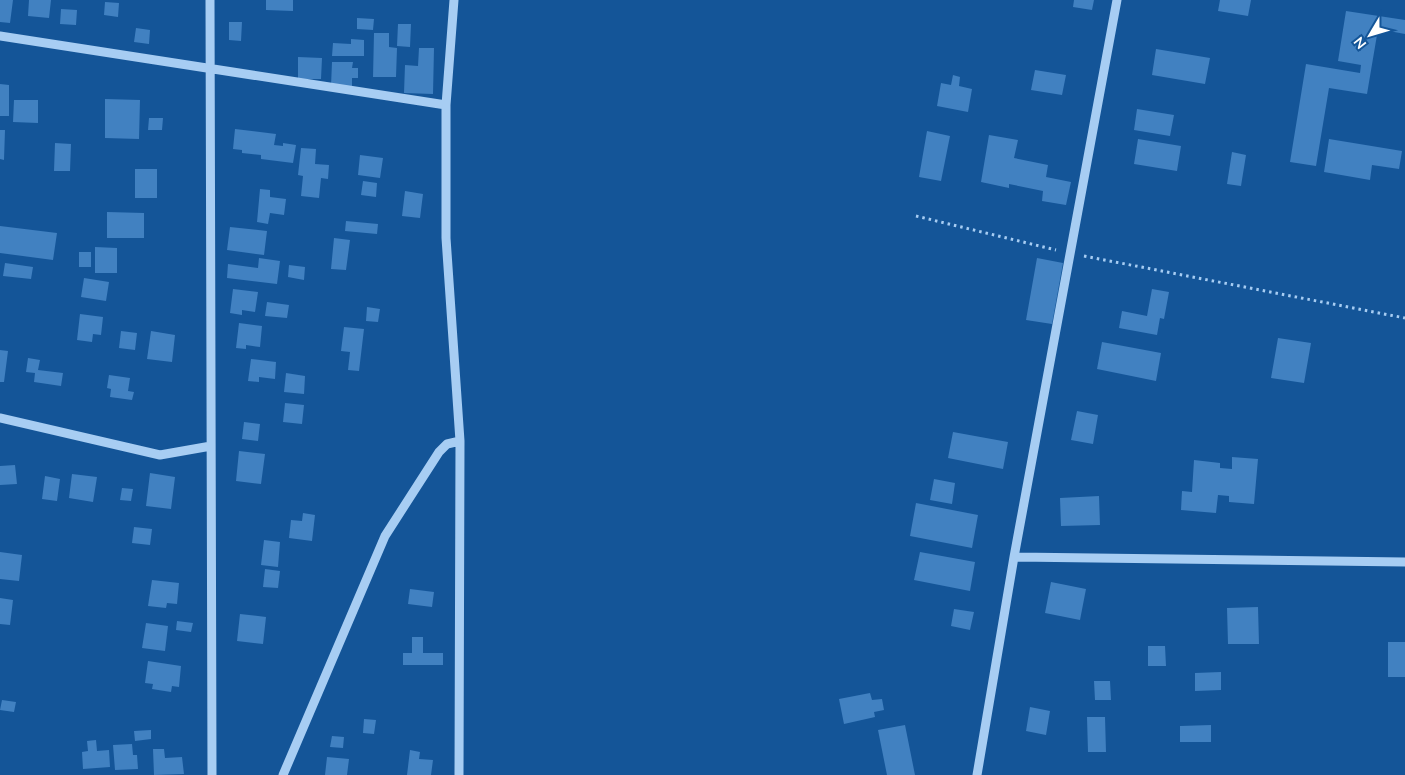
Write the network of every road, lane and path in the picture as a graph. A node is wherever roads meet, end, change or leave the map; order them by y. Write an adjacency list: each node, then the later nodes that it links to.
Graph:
1 (210, 0): 5 (street)
2 (454, 0): 6 (street)
3 (1117, 0): 8 (street)
4 (0, 36): 5 (street)
5 (210, 69): 6 (street); 12 (street)
6 (446, 106): 11 (street)
7 (916, 216): 8 (path)
8 (1070, 253): 9 (path); 13 (street)
9 (1405, 318)
10 (0, 418): 12 (street)
11 (460, 441): 16 (street); 17 (street)
12 (211, 446): 15 (street)
13 (1014, 557): 14 (street); 18 (street)
14 (1405, 562)
15 (212, 775)
16 (283, 775)
17 (459, 775)
18 (977, 775)

